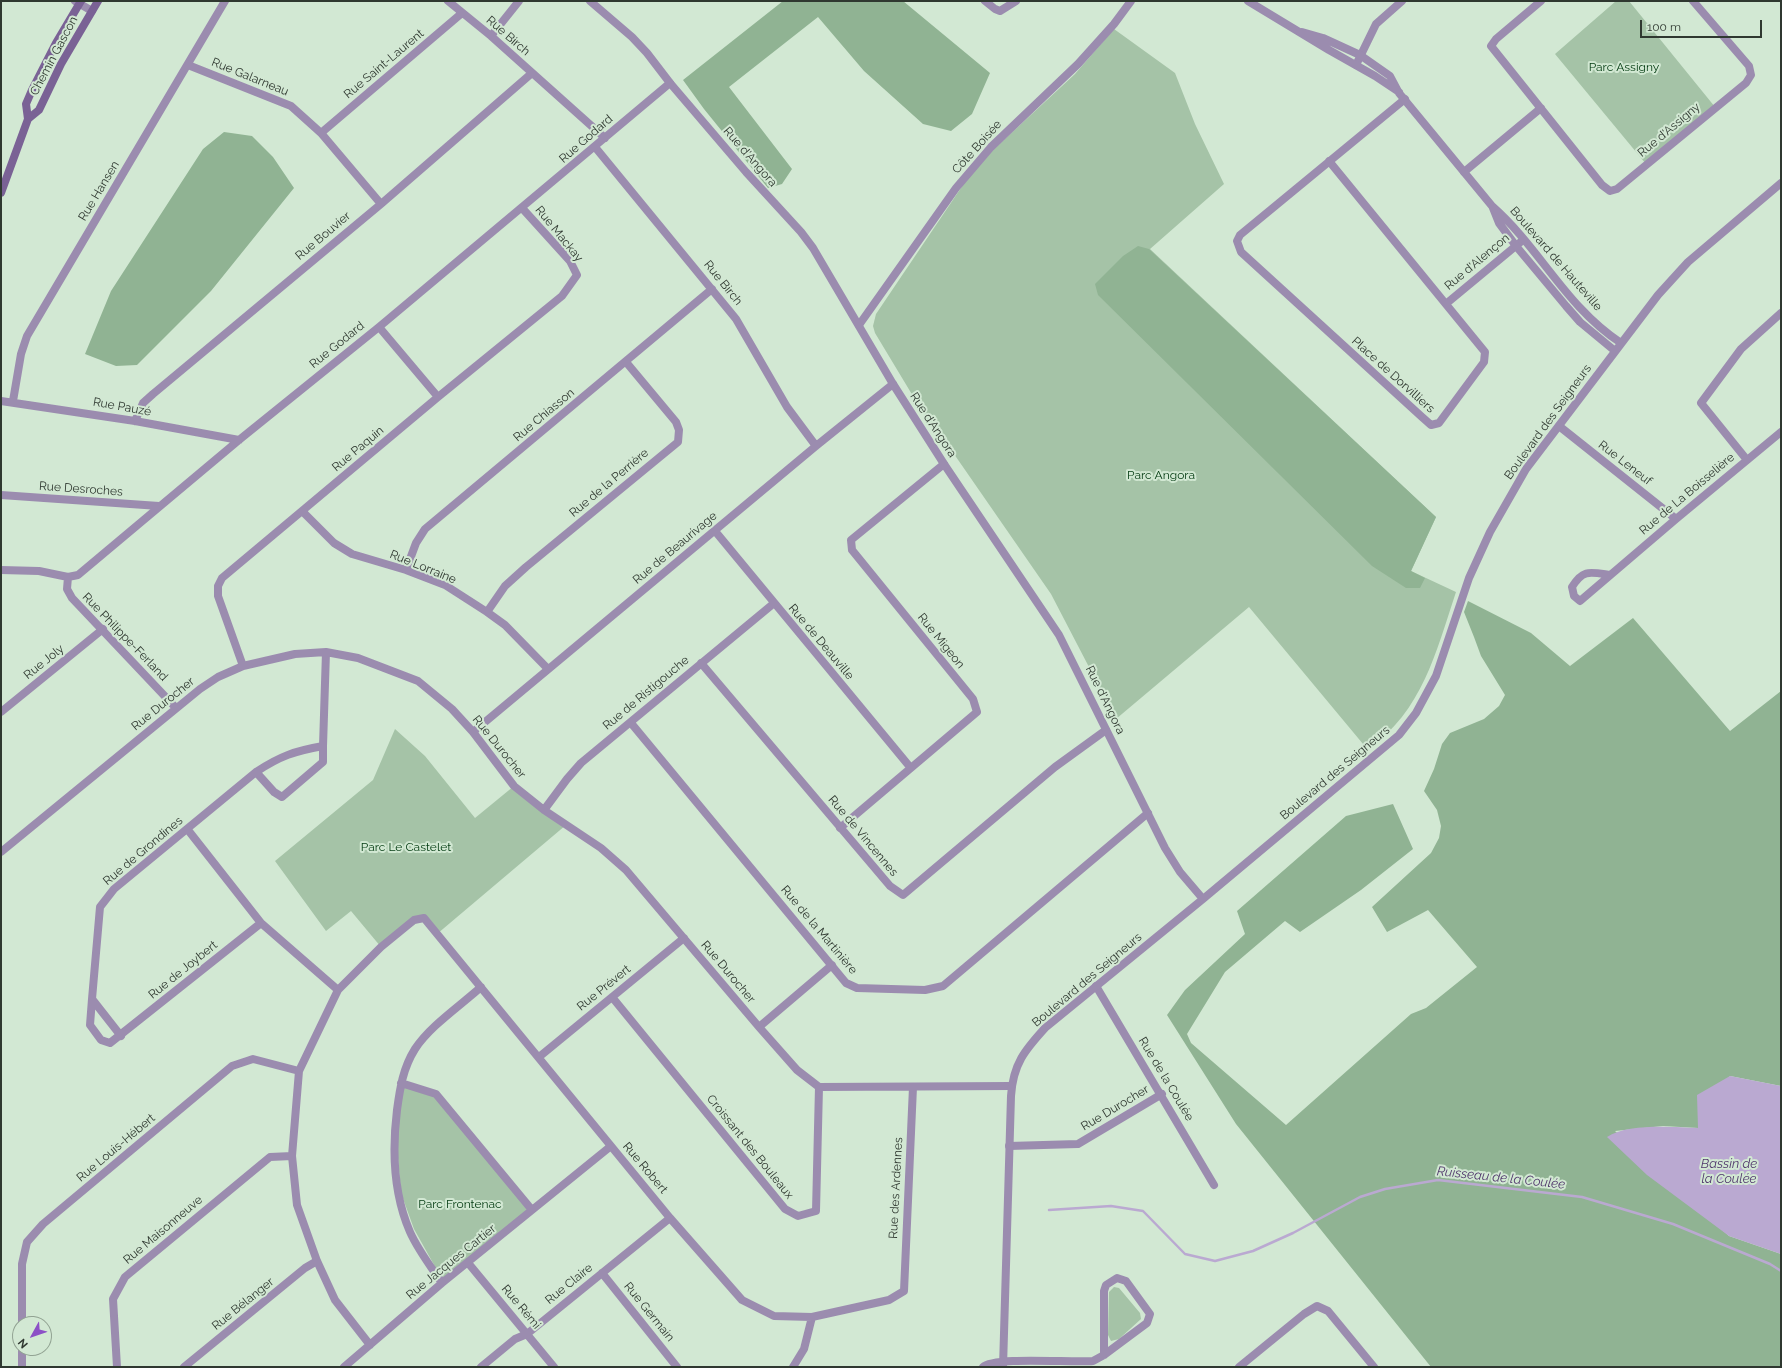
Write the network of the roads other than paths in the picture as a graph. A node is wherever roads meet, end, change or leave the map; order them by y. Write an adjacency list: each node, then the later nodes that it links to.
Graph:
1 (98, 1): 14 (main road, Chemin Gascon)
2 (225, 1): 19 (street, Rue Hansen)
3 (448, 1): 15 (street, Rue Birch)
4 (519, 1): 17 (street)
5 (590, 1): 22 (street, Rue d'Angora)
6 (985, 1): 7 (street)
7 (1016, 1)
8 (1131, 1): 42 (street, Côte Boisée)
9 (1248, 1): 16 (street, Boulevard de Hauteville)
10 (1402, 1): 18 (street)
11 (1541, 1): 24 (street, Rue d'Assigny)
12 (1693, 1): 24 (street, Rue d'Assigny)
13 (78, 2): 14 (street); 25 (main road, Chemin Gascon)
14 (92, 11): 25 (main road, Chemin Gascon)
15 (462, 13): 17 (street, Rue Birch); 26 (street, Rue Saint-Laurent)
16 (1302, 32): 18 (street, Boulevard de Hauteville); 20 (street, Boulevard de Hauteville)
17 (491, 36): 21 (street, Rue Birch)
18 (1360, 55): 20 (street); 23 (street, Boulevard de Hauteville)
19 (188, 65): 26 (street, Rue Galarneau); 50 (street, Rue Hansen)
20 (1356, 65): 23 (street, Boulevard de Hauteville)
21 (532, 73): 27 (street, Rue Birch); 33 (street, Rue Bouvier)
22 (670, 83): 27 (street, Rue Godard); 42 (street, Rue d'Angora)
23 (1402, 96): 29 (street, Place de Dorvilliers); 30 (street, Boulevard de Hauteville)
24 (1542, 108): 30 (street)
25 (28, 118): 32 (main road, Chemin Gascon)
26 (321, 133): 33 (street, Rue Galarneau)
27 (605, 138): 28 (street, Rue Godard)
28 (595, 147): 35 (street, Rue Godard); 39 (street, Rue Birch)
29 (1329, 161): 40 (street, Place de Dorvilliers); 40 (street, Place de Dorvilliers)
30 (1464, 172): 34 (street, Boulevard de Hauteville)
31 (1781, 183): 44 (street, Boulevard des Seigneurs)
32 (2, 188)
33 (381, 204): 51 (street, Rue Bouvier)
34 (1492, 206): 36 (street, Boulevard de Hauteville); 37 (street, Boulevard de Hauteville)
35 (522, 208): 38 (street, Rue Mackay); 43 (street, Rue Godard)
36 (1523, 240): 37 (street, Rue d'Alençon); 44 (street, Boulevard de Hauteville)
37 (1516, 246): 40 (street, Rue d'Alençon); 45 (street, Boulevard de Hauteville)
38 (577, 275): 48 (street, Rue Paquin)
39 (712, 289): 46 (street, Rue Chiasson); 55 (street, Rue Birch)
40 (1446, 304)
41 (1781, 313): 56 (street)
42 (859, 325): 47 (street, Rue d'Angora)
43 (379, 327): 48 (street); 54 (street, Rue Godard)
44 (1621, 342): 45 (street, Boulevard des Seigneurs)
45 (1615, 351): 52 (street, Boulevard des Seigneurs)
46 (626, 362): 64 (street, Rue Chiasson); 68 (street, Rue de la Perrière)
47 (893, 384): 55 (street, Rue de Beaurivage); 57 (street, Rue d'Angora)
48 (438, 397): 60 (street, Rue Paquin)
49 (1, 400): 50 (street, Rue Pauzé)
50 (13, 401): 51 (street, Rue Pauzé)
51 (135, 421): 54 (street, Rue Pauzé)
52 (1559, 426): 61 (street, Rue Leneuf); 87 (street, Boulevard des Seigneurs)
53 (1781, 432): 56 (street, Rue de La Boisselière)
54 (239, 440): 59 (street, Rue Godard)
55 (816, 446): 62 (street, Rue de Beaurivage)
56 (1747, 460): 61 (street, Rue de La Boisselière)
57 (944, 464): 77 (street, Rue d'Angora); 80 (street, Rue Migeon)
58 (1, 495): 59 (street, Rue Desroches)
59 (159, 506): 66 (street, Rue Godard)
60 (303, 512): 64 (street, Rue Lorraine); 72 (street, Rue Paquin)
61 (1676, 518): 65 (street, Rue de La Boisselière)
62 (715, 531): 67 (street, Rue de Deauville); 73 (street, Rue de Beaurivage)
63 (1, 570): 66 (street)
64 (406, 570): 68 (street, Rue Lorraine)
65 (1610, 575): 65 (street, Rue de La Boisselière)
66 (68, 577): 69 (street, Rue Philippe-Ferland)
67 (773, 604): 71 (street, Rue de Ristigouche); 80 (street, Rue de Deauville)
68 (487, 612): 73 (street, Rue Lorraine)
69 (102, 629): 74 (street, Rue Philippe-Ferland); 75 (street, Rue Joly)
70 (326, 652): 72 (street, Rue Durocher); 78 (street, Rue Durocher); 79 (street)
71 (701, 662): 76 (street, Rue de Ristigouche); 84 (street, Rue de Vincennes)
72 (243, 666): 74 (street, Rue Durocher)
73 (548, 669): 78 (street, Rue de Beaurivage)
74 (176, 708): 86 (street, Rue Durocher)
75 (1, 712)
76 (631, 723): 82 (street, Rue de Ristigouche); 90 (street, Rue de la Martinière)
77 (1106, 730): 83 (street, Rue d'Angora); 84 (street, Rue de Vincennes)
78 (473, 732): 82 (street, Rue Durocher)
79 (323, 746): 81 (street, Rue de Grondines); 81 (street)
80 (910, 767): 84 (street, Rue Migeon)
81 (256, 772): 85 (street, Rue de Grondines)
82 (544, 810): 89 (street, Rue Durocher)
83 (1148, 813): 87 (street, Rue d'Angora); 90 (street, Rue de la Martinière)
84 (840, 828)
85 (188, 830): 88 (street); 95 (street, Rue de Grondines)
86 (1, 852)
87 (1203, 899): 91 (street, Boulevard des Seigneurs)
88 (261, 923): 93 (street); 97 (street, Rue de Joybert)
89 (684, 938): 94 (street, Rue Prévert); 96 (street, Rue Durocher)
90 (832, 965): 96 (street)
91 (1096, 986): 101 (street, Boulevard des Seigneurs); 104 (street, Rue de la Coulée)
92 (481, 987): 93 (street, Rue Robert); 98 (street, Rue Robert); 100 (street)
93 (338, 990): 99 (street)
94 (612, 997): 98 (street, Rue Prévert); 102 (street, Croissant des Bouleaux)
95 (92, 999): 97 (street); 97 (street, Rue de Grondines)
96 (759, 1027): 102 (street, Rue Durocher)
97 (121, 1036)
98 (539, 1057): 105 (street, Rue Robert)
99 (299, 1071): 107 (street); 116 (street, Rue Louis-Hébert)
100 (401, 1083): 109 (street); 114 (street)
101 (1011, 1086): 103 (street); 106 (street, Boulevard des Seigneurs)
102 (819, 1087): 103 (street)
103 (913, 1087): 115 (street, Rue des Ardennes)
104 (1162, 1094): 106 (street, Rue Durocher); 108 (street, Rue de la Coulée)
105 (611, 1146): 109 (street, Rue Jacques Cartier); 110 (street, Rue Robert)
106 (1010, 1146): 122 (street, Boulevard des Seigneurs)
107 (292, 1156): 111 (street); 124 (street, Rue Maisonneuve)
108 (1214, 1185)
109 (532, 1210): 112 (street, Rue Jacques Cartier)
110 (670, 1218): 113 (street, Rue Claire); 117 (street, Rue Robert)
111 (317, 1261): 119 (street); 125 (street, Rue Bélanger)
112 (469, 1264): 114 (street, Rue Jacques Cartier); 118 (street, Rue Rémi)
113 (602, 1273): 118 (street, Rue Claire); 129 (street, Rue Germain)
114 (442, 1284): 119 (street, Rue Jacques Cartier)
115 (904, 1291): 117 (street, Rue Robert)
116 (22, 1316)
117 (812, 1317): 130 (street)
118 (527, 1334): 127 (street, Rue Claire); 128 (street, Rue Rémi)
119 (370, 1345): 126 (street, Rue Jacques Cartier)
120 (1104, 1355): 120 (street); 122 (street)
121 (22, 1356): 123 (street)
122 (1003, 1364): 131 (street)
123 (22, 1367)
124 (117, 1367)
125 (184, 1367)
126 (344, 1367)
127 (481, 1367)
128 (554, 1367)
129 (678, 1367)
130 (793, 1367)
131 (983, 1367)
132 (1239, 1367): 133 (street)
133 (1374, 1367)

